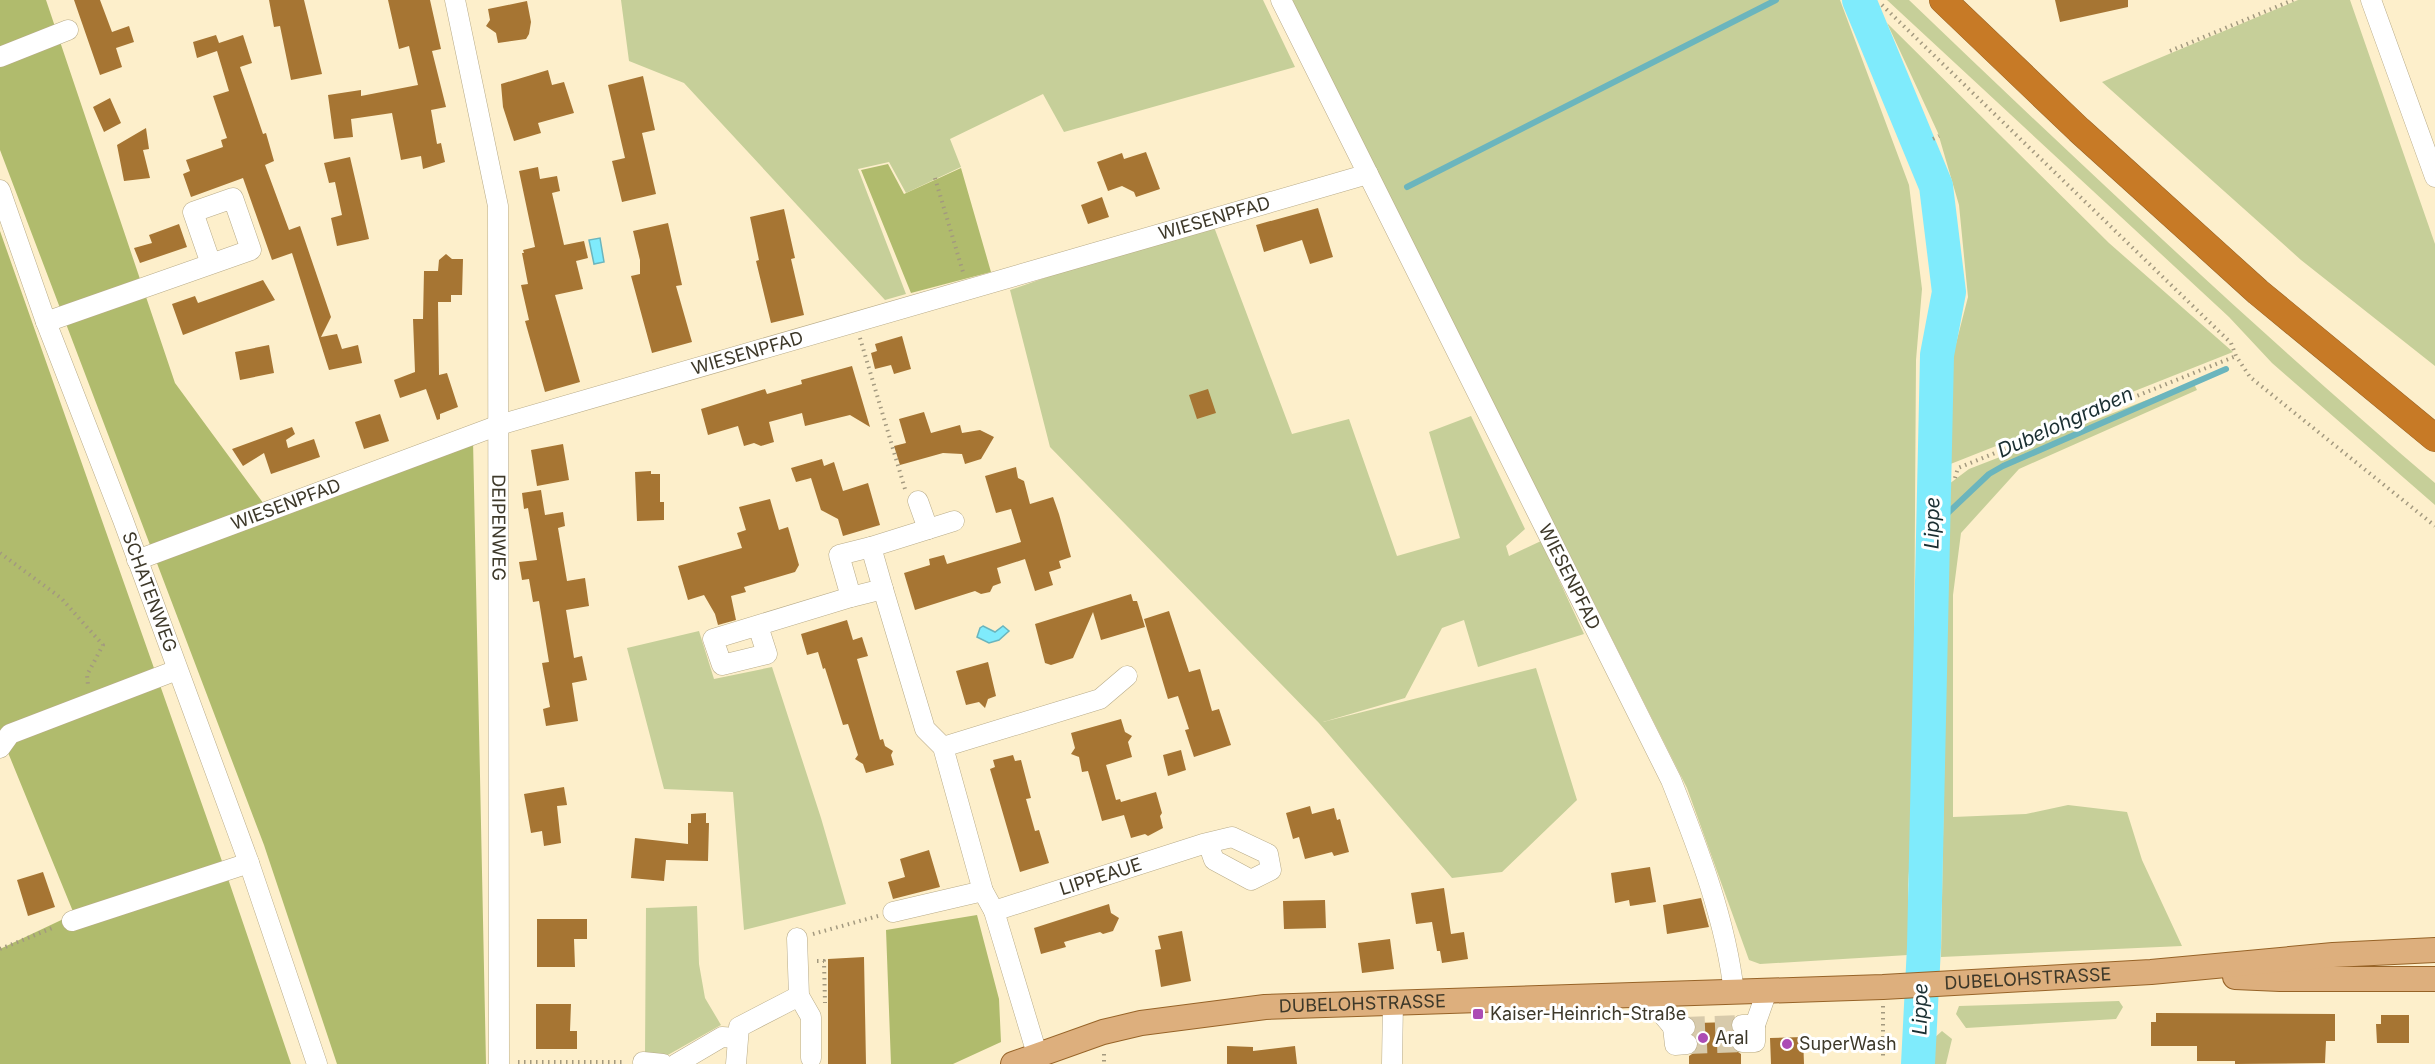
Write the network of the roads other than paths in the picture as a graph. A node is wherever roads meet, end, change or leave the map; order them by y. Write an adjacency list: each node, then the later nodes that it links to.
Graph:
1 (455, 0): 12 (street, DEIPENWEG)
2 (1281, 0): 7 (street, WIESENPFAD)
3 (1942, 0): 13 (highway)
4 (2371, 0): 8 (street)
5 (68, 30): 6 (street)
6 (0, 57)
7 (1368, 174): 12 (street, WIESENPFAD); 37 (street, WIESENPFAD)
8 (2435, 177)
9 (0, 190): 11 (street, SCHATENWEG)
10 (211, 264): 11 (street)
11 (46, 322): 18 (street, SCHATENWEG)
12 (499, 425): 18 (street, WIESENPFAD); 47 (street, DEIPENWEG)
13 (2435, 438)
14 (918, 501): 16 (street)
15 (954, 521): 16 (street)
16 (928, 529): 17 (street)
17 (871, 547): 19 (street); 20 (street)
18 (137, 560): 22 (street, SCHATENWEG)
19 (883, 589): 20 (street); 25 (street)
20 (851, 597): 21 (street)
21 (758, 626)
22 (177, 670): 24 (street); 27 (street, SCHATENWEG)
23 (1127, 676): 25 (street)
24 (3, 734)
25 (944, 747): 28 (street)
26 (1208, 843): 29 (street, LIPPEAUE)
27 (249, 863): 31 (street); 48 (street, SCHATENWEG)
28 (983, 891): 29 (street); 30 (street)
29 (994, 911): 44 (street)
30 (892, 912)
31 (72, 921)
32 (797, 938): 38 (street)
33 (2435, 950): 34 (main road, DUBELOHSTRASSE)
34 (2151, 972): 35 (main road, DUBELOHSTRASSE); 36 (main road, DUBELOHSTRASSE)
35 (2435, 979)
36 (1767, 991): 37 (main road, DUBELOHSTRASSE); 41 (street)
37 (1734, 993): 39 (main road, DUBELOHSTRASSE)
38 (799, 996): 43 (street); 45 (street)
39 (1647, 996): 40 (main road, DUBELOHSTRASSE); 42 (street)
40 (1393, 1002): 44 (main road, DUBELOHSTRASSE); 53 (street)
41 (1746, 1031)
42 (1682, 1033)
43 (736, 1038): 50 (street); 51 (street)
44 (1037, 1054): 52 (main road, DUBELOHSTRASSE)
45 (811, 1059)
46 (643, 1062): 49 (street)
47 (499, 1063)
48 (317, 1064)
49 (663, 1064)
50 (676, 1064)
51 (736, 1064)
52 (1013, 1064)
53 (1392, 1064)

